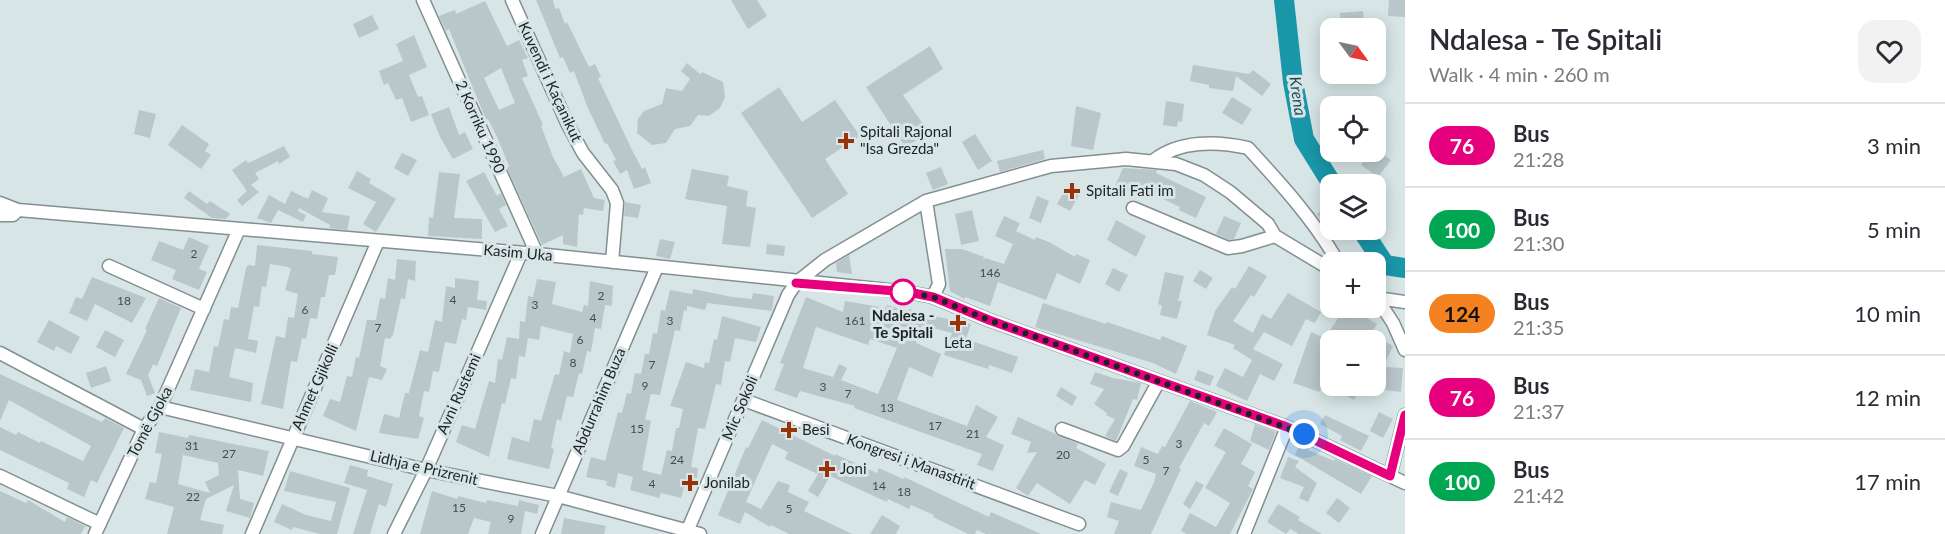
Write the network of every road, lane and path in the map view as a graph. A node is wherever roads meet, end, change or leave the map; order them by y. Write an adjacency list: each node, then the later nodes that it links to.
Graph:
1 (423, 0): 14 (street, 2 Korriku 1990)
2 (513, 0): 15 (street, Kuvendi i Kaçanikut)
3 (1153, 161): 4 (street); 10 (street); 12 (street)
4 (926, 201): 19 (street); 20 (street)
5 (0, 203): 7 (street)
6 (1133, 208): 10 (street)
7 (18, 210): 8 (street); 9 (street, Kasim Uka)
8 (0, 215)
9 (239, 229): 11 (street, Kasim Uka); 23 (street, Tomë Gjoka)
10 (1275, 236): 16 (street)
11 (378, 241): 13 (street, Kasim Uka); 34 (street, Ahmet Gjikolli)
12 (1332, 252)
13 (521, 253): 14 (street, Kasim Uka); 35 (street, Avni Rustemi)
14 (537, 254): 15 (street, Kasim Uka)
15 (612, 262): 18 (street, Kasim Uka)
16 (1320, 263)
17 (109, 266): 23 (street)
18 (657, 267): 19 (street, Kasim Uka); 39 (street, Abdurrahim Buza)
19 (796, 283): 20 (street, Kasim Uka); 28 (street, Mic Sokoli)
20 (933, 297): 27 (street, Kasim Uka)
21 (1386, 299): 22 (street)
22 (1405, 302)
23 (204, 309): 29 (street, Tomë Gjoka)
24 (1386, 313): 25 (street)
25 (1405, 350)
26 (0, 353): 32 (street)
27 (1159, 381): 31 (street, Kasim Uka); 33 (street)
28 (744, 400): 40 (street, Kongresi i Manastirit); 42 (street, Mic Sokoli)
29 (160, 407): 32 (street, Tomë Gjoka); 34 (street, Lidhja e Prizrenit)
30 (1405, 415): 37 (street)
31 (1287, 427): 37 (street, Kasim Uka); 47 (street)
32 (144, 429): 41 (street, Tomë Gjoka)
33 (1062, 429)
34 (293, 437): 35 (street, Lidhja e Prizrenit); 43 (street, Ahmet Gjikolli)
35 (426, 470): 39 (street, Lidhja e Prizrenit); 44 (street, Avni Rustemi)
36 (0, 476): 41 (street)
37 (1390, 476): 38 (street, Kasim Uka)
38 (1405, 483)
39 (558, 496): 42 (street, Lidhja e Prizrenit); 45 (street, Abdurrahim Buza)
40 (1078, 524)
41 (98, 529)
42 (687, 532): 46 (street, Lidhja e Prizrenit)
43 (252, 534)
44 (394, 534)
45 (542, 534)
46 (700, 534)
47 (1244, 534)

